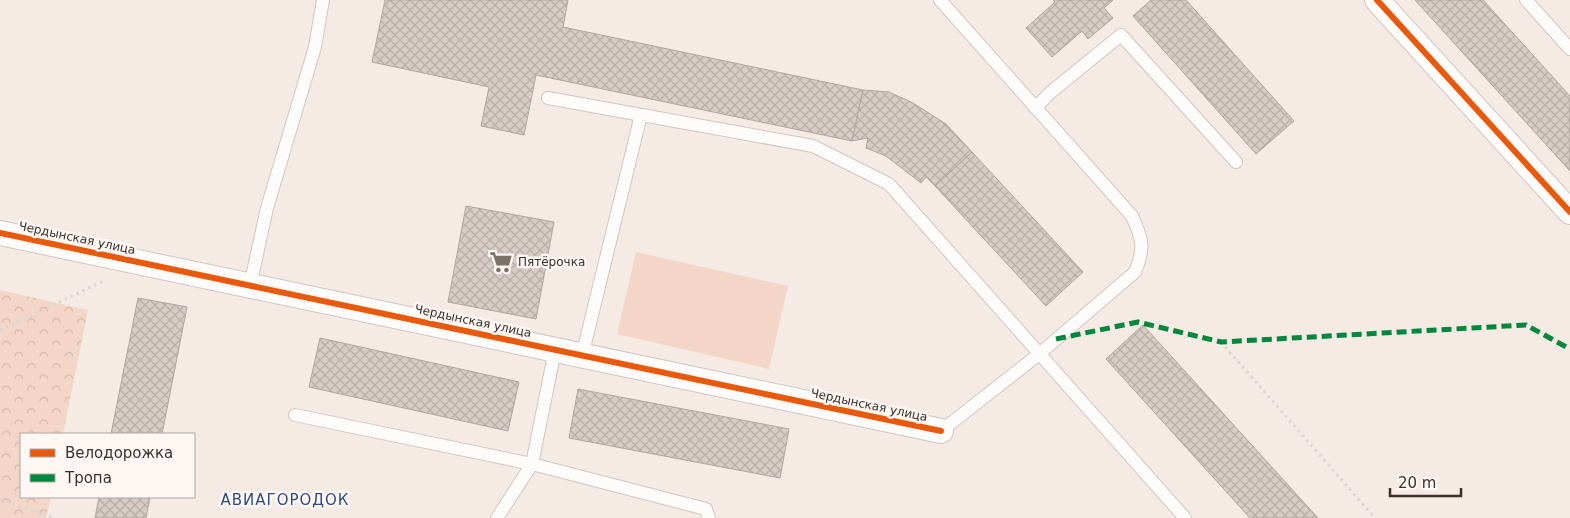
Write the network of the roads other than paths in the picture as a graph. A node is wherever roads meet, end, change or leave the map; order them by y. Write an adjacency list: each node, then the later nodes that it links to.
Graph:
1 (323, 0): 12 (lane)
2 (940, 0): 7 (lane)
3 (1377, 0): 10 (street)
4 (1526, 0): 5 (lane)
5 (1570, 49)
6 (548, 98): 8 (lane)
7 (1036, 108): 9 (lane); 14 (lane)
8 (640, 115): 14 (lane); 15 (lane)
9 (1236, 162)
10 (1570, 212)
11 (0, 233): 12 (street, Чердынская улица)
12 (250, 286): 13 (street, Чердынская улица)
13 (555, 350): 15 (street, Чердынская улица); 18 (lane)
14 (1038, 355): 17 (lane); 21 (lane)
15 (582, 356): 17 (street, Чердынская улица)
16 (295, 415): 18 (lane)
17 (942, 431)
18 (532, 464): 19 (lane); 20 (lane)
19 (497, 518)
20 (710, 518)
21 (1185, 518)

